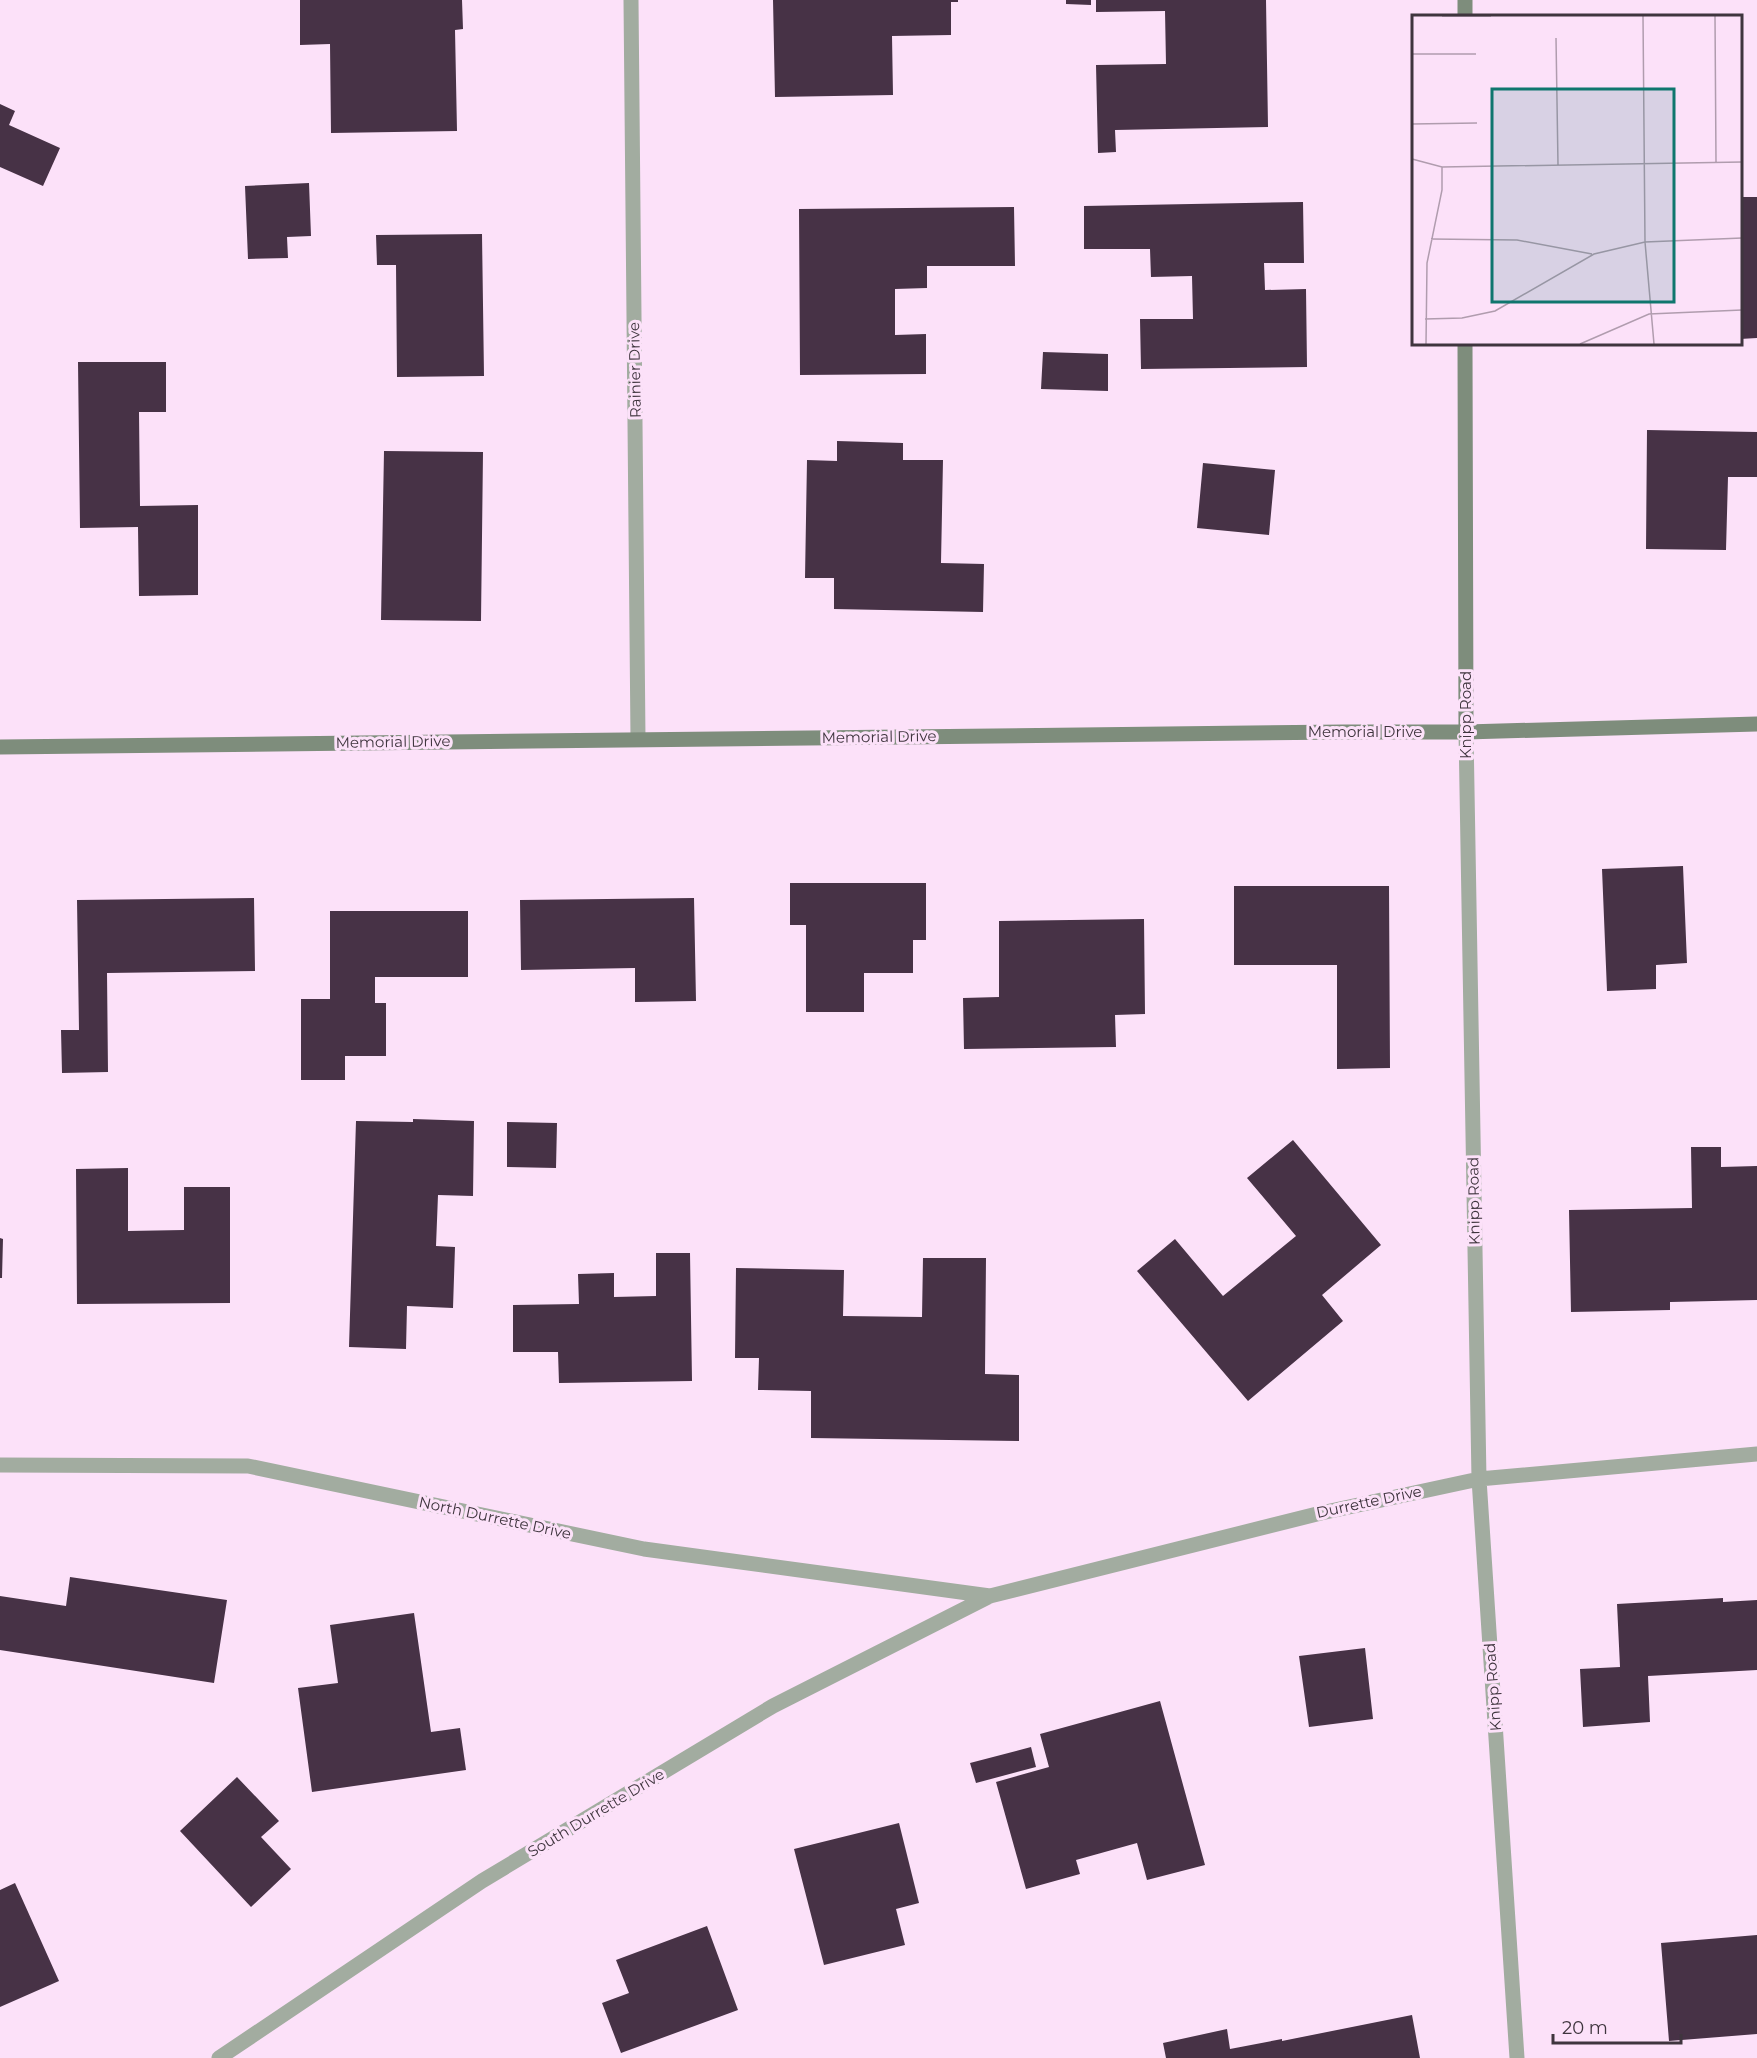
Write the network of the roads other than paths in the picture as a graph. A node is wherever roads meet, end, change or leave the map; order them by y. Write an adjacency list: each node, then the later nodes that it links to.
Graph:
1 (631, 0): 5 (street, Rainier Drive)
2 (1465, 345): 4 (street, Knipp Road)
3 (1757, 724): 4 (street, Memorial Drive)
4 (1466, 732): 5 (street, Memorial Drive); 9 (street, Knipp Road)
5 (638, 739): 6 (street, Memorial Drive)
6 (0, 747)
7 (1757, 1454): 9 (street, Durrette Drive)
8 (0, 1465): 10 (street, North Durrette Drive)
9 (1479, 1479): 10 (street, Durrette Drive); 12 (street, Knipp Road)
10 (990, 1596): 11 (street, South Durrette Drive)
11 (219, 2058)
12 (1517, 2058)

